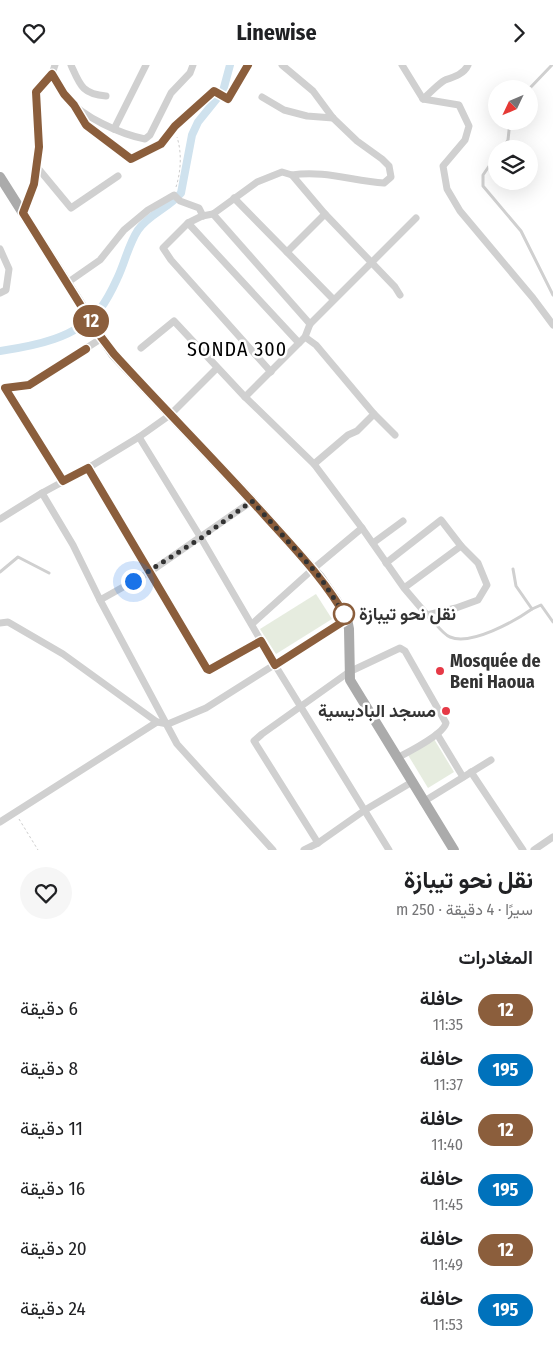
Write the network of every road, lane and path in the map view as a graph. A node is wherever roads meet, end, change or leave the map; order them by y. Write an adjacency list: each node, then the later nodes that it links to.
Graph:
1 (55, 65): 10 (street)
2 (71, 65): 12 (street)
3 (146, 65): 18 (street)
4 (193, 65): 18 (street)
5 (248, 65): 17 (street)
6 (282, 65): 16 (street)
7 (402, 65): 14 (street)
8 (468, 65): 14 (street)
9 (552, 65): 11 (lane)
10 (52, 74): 15 (street); 19 (street)
11 (538, 80)
12 (106, 96)
13 (262, 97): 16 (street)
14 (423, 99): 41 (street)
15 (74, 105): 17 (street); 18 (street)
16 (333, 118): 21 (street)
17 (174, 128): 24 (path)
18 (114, 129)
19 (36, 167): 22 (street); 26 (street)
20 (488, 168): 38 (lane)
21 (292, 175): 25 (street); 28 (street)
22 (118, 176)
23 (0, 177): 26 (main road)
24 (174, 195): 29 (street); 35 (street)
25 (234, 198): 27 (street); 33 (street)
26 (23, 213): 35 (main road)
27 (213, 214): 29 (street); 40 (street)
28 (325, 214): 33 (street); 34 (street)
29 (203, 216): 31 (street)
30 (416, 218): 34 (street)
31 (188, 223): 44 (street); 47 (street)
32 (0, 249): 36 (street)
33 (287, 252): 39 (street)
34 (371, 262): 37 (street); 39 (street)
35 (67, 283): 42 (main road)
36 (0, 293)
37 (400, 295)
38 (553, 295)
39 (334, 299): 40 (street)
40 (310, 324): 43 (street)
41 (553, 325)
42 (100, 336): 48 (street); 51 (main road)
43 (304, 337): 44 (street); 50 (street)
44 (298, 343): 47 (street)
45 (141, 348): 46 (street)
46 (217, 368): 49 (street); 51 (street)
47 (271, 372): 49 (street)
48 (2, 387): 56 (street)
49 (245, 397): 54 (street)
50 (374, 414): 52 (street); 54 (street)
51 (170, 415): 53 (street); 58 (main road)
52 (395, 435)
53 (139, 437): 55 (street); 62 (street)
54 (314, 465): 61 (street)
55 (88, 468): 56 (street); 69 (street)
56 (63, 481): 57 (street)
57 (42, 493): 59 (street); 72 (street)
58 (252, 501): 62 (street); 66 (main road)
59 (0, 519)
60 (403, 521): 63 (street)
61 (362, 528): 63 (street); 66 (street)
62 (201, 538): 69 (street); 78 (street)
63 (373, 543): 65 (street)
64 (461, 546): 65 (street); 71 (street); 74 (street)
65 (386, 563): 71 (street)
66 (313, 569): 75 (main road); 78 (street)
67 (513, 569): 73 (lane)
68 (0, 572): 70 (lane)
69 (150, 572): 72 (street); 79 (street)
70 (49, 573)
71 (404, 588): 74 (street)
72 (100, 600): 84 (street)
73 (532, 609): 74 (lane); 76 (lane)
74 (428, 615)
75 (347, 619): 80 (street); 81 (main road)
76 (553, 622)
77 (0, 623): 83 (street)
78 (252, 624): 79 (street)
79 (261, 641): 80 (street)
80 (275, 665): 82 (street); 84 (street)
81 (349, 672): 82 (street); 85 (street); 86 (main road)
82 (301, 706): 92 (street); 96 (street)
83 (157, 722): 84 (street); 93 (street)
84 (168, 724): 98 (street)
85 (437, 734): 86 (street); 89 (street)
86 (397, 758): 90 (main road)
87 (491, 760): 88 (street)
88 (471, 772): 89 (street); 102 (street)
89 (463, 777): 91 (street)
90 (412, 782): 91 (main road); 92 (street)
91 (424, 802): 101 (main road)
92 (365, 810): 96 (street); 100 (street)
93 (14, 812): 94 (street); 97 (path)
94 (0, 822)
95 (553, 837): 103 (street)
96 (318, 843): 99 (street)
97 (38, 850)
98 (272, 850)
99 (304, 850)
100 (388, 850)
101 (454, 850)
102 (523, 850)
103 (534, 850)

